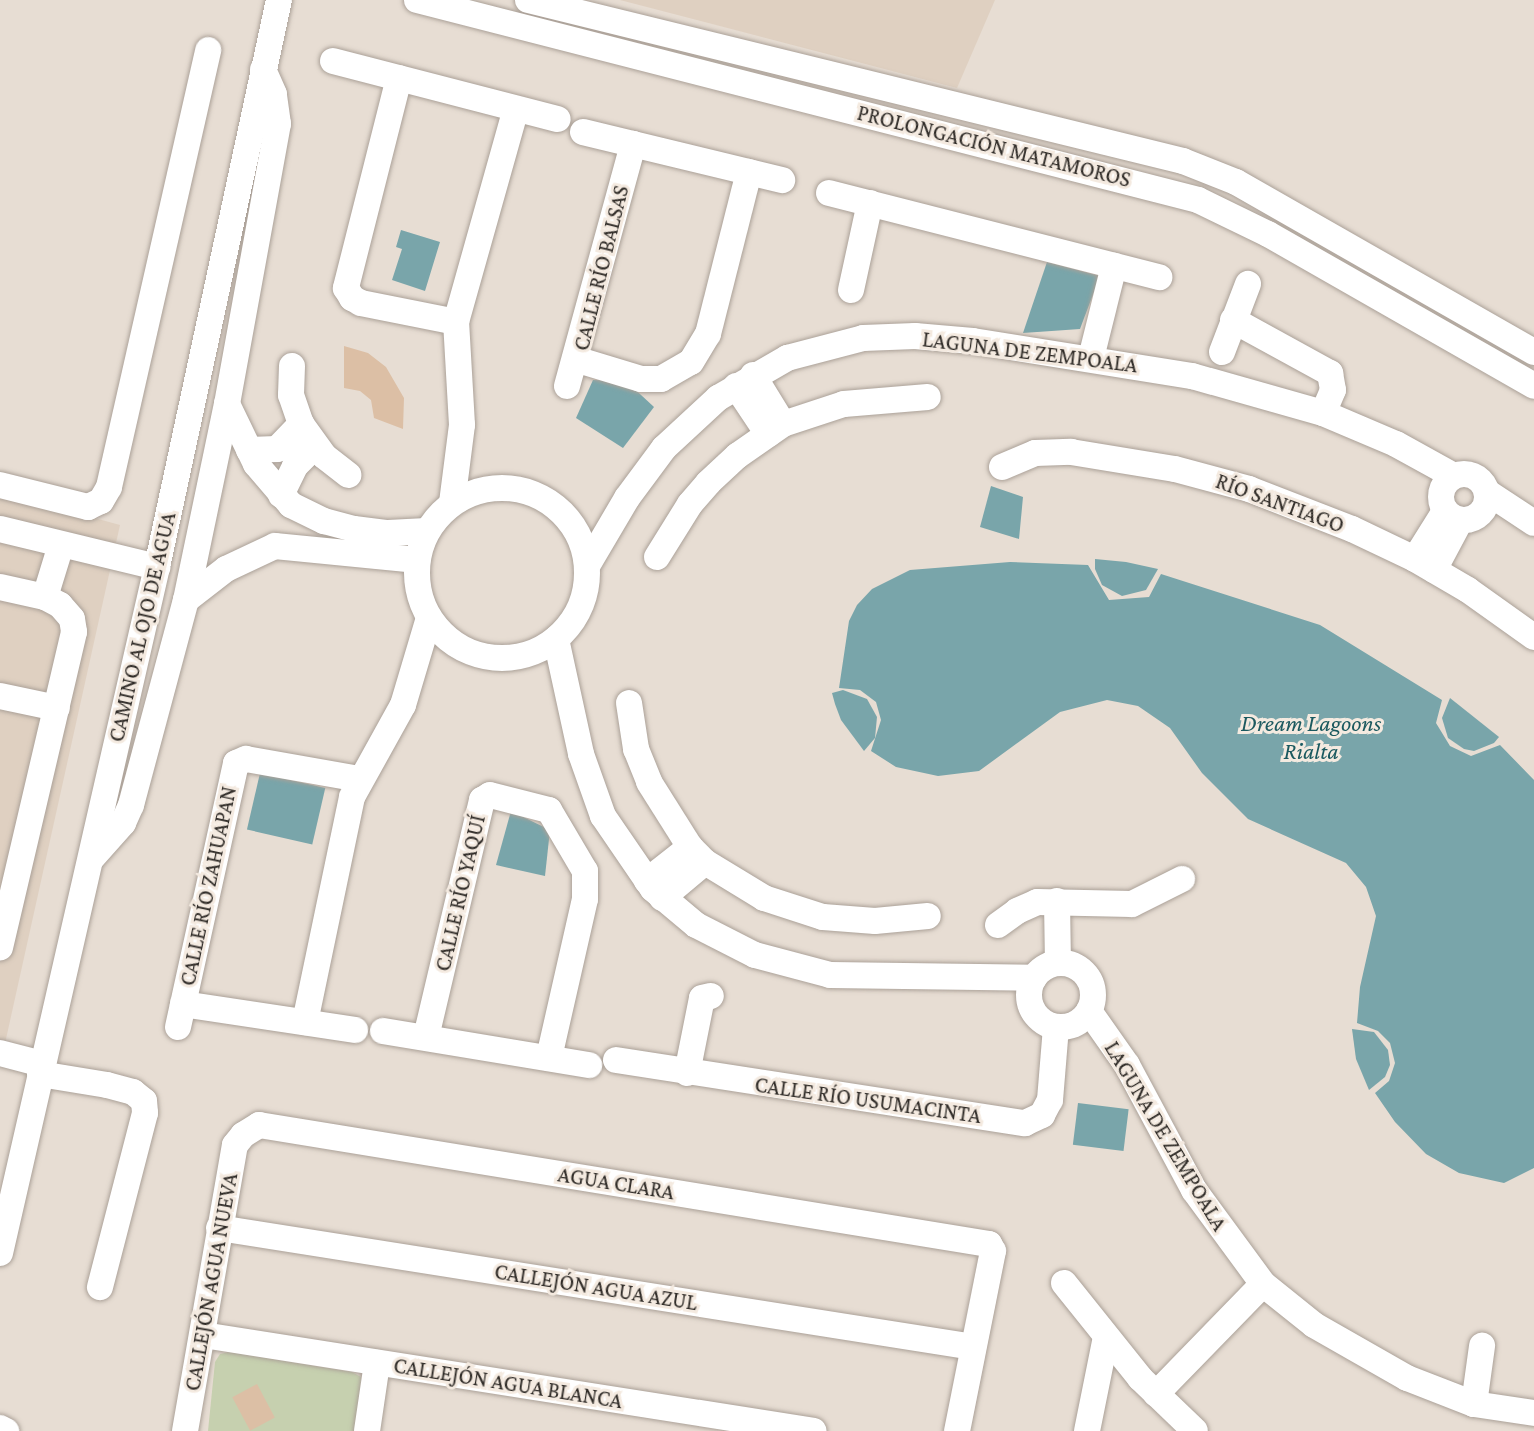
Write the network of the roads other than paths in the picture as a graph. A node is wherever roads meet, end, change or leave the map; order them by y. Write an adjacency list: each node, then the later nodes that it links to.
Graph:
1 (279, 0): 6 (street, CAMINO AL OJO DE AGUA)
2 (417, 0): 29 (street, PROLONGACIÓN MATAMOROS)
3 (528, 0): 23 (street)
4 (208, 50): 41 (street)
5 (333, 61): 7 (street)
6 (263, 69): 32 (street); 55 (street, CAMINO AL OJO DE AGUA)
7 (399, 78): 8 (street); 21 (street)
8 (516, 109): 9 (street); 21 (street)
9 (558, 119)
10 (583, 132): 11 (street)
11 (633, 144): 12 (street); 25 (street, CALLE RÍO BALSAS)
12 (749, 172): 13 (street); 26 (street)
13 (782, 180)
14 (829, 193): 15 (street)
15 (870, 203): 16 (street); 19 (street)
16 (1114, 266): 17 (street); 24 (street)
17 (1159, 277)
18 (1248, 284): 20 (street)
19 (851, 290)
20 (1233, 320): 22 (street); 33 (street)
21 (456, 322): 44 (street)
22 (1222, 352)
23 (1534, 352)
24 (1091, 358): 30 (street, LAGUNA DE ZEMPOALA); 33 (street, LAGUNA DE ZEMPOALA)
25 (575, 359): 26 (street, CALLE RÍO BALSAS); 28 (street)
26 (691, 362): 30 (street)
27 (292, 366): 34 (street)
28 (567, 386)
29 (1534, 386)
30 (735, 387): 35 (street); 54 (street, LAGUNA DE ZEMPOALA)
31 (928, 397): 35 (street)
32 (227, 404): 37 (street); 58 (street)
33 (1323, 413): 40 (street, LAGUNA DE ZEMPOALA)
34 (301, 424): 36 (street); 37 (street)
35 (775, 429): 51 (street)
36 (315, 446): 39 (street); 43 (street)
37 (249, 450): 43 (street)
38 (1002, 467): 53 (street, RÍO SANTIAGO)
39 (348, 475)
40 (1454, 476): 42 (street); 45 (street)
41 (0, 485)
42 (1487, 492): 45 (street); 46 (street)
43 (286, 500): 48 (street); 50 (street)
44 (452, 503): 48 (street); 54 (street)
45 (1452, 516): 53 (street)
46 (1534, 523)
47 (0, 529): 49 (street)
48 (427, 531): 52 (street)
49 (61, 545): 55 (street); 57 (street)
50 (275, 546): 52 (street); 58 (street)
51 (657, 557)
52 (417, 560): 59 (street)
53 (1424, 565): 60 (street, RÍO SANTIAGO)
54 (587, 566): 61 (street)
55 (157, 567): 69 (street, CAMINO AL OJO DE AGUA)
56 (0, 587): 57 (street)
57 (45, 597): 64 (street)
58 (186, 600): 69 (street)
59 (429, 618): 61 (street); 65 (street)
60 (1534, 637)
61 (556, 639): 66 (street)
62 (0, 696): 64 (street)
63 (629, 703): 68 (street)
64 (57, 708): 72 (street)
65 (359, 779): 81 (street); 81 (street, CALLE RÍO ZAHUAPAN)
66 (603, 816): 67 (street); 71 (street)
67 (564, 834): 85 (street, CALLE RÍO YAQUÍ); 87 (street, CALLE RÍO YAQUÍ)
68 (698, 855): 71 (street); 74 (street)
69 (90, 861): 90 (street, CAMINO AL OJO DE AGUA)
70 (1182, 879): 73 (street)
71 (655, 889): 78 (street)
72 (6, 900): 76 (street)
73 (1057, 901): 75 (street); 77 (street)
74 (928, 916)
75 (998, 925)
76 (0, 947)
77 (1058, 963): 78 (street); 80 (street)
78 (1034, 978): 82 (street)
79 (711, 996): 91 (street)
80 (1089, 1011): 82 (street); 96 (street, LAGUNA DE ZEMPOALA)
81 (305, 1022): 83 (street, CALLE RÍO ZAHUAPAN)
82 (1056, 1027): 91 (street, CALLE RÍO USUMACINTA)
83 (355, 1030)
84 (383, 1031): 85 (street)
85 (426, 1037): 87 (street)
86 (0, 1053): 90 (street)
87 (549, 1058): 89 (street)
88 (616, 1060): 91 (street)
89 (589, 1065)
90 (41, 1069): 94 (street, CAMINO AL OJO DE AGUA); 97 (street)
91 (687, 1073)
92 (243, 1135): 93 (street, CALLEJÓN AGUA NUEVA); 101 (street, AGUA CLARA)
93 (219, 1228): 98 (street, CALLEJÓN AGUA NUEVA); 101 (street, CALLEJÓN AGUA AZUL)
94 (0, 1253)
95 (1064, 1283): 99 (street)
96 (1263, 1284): 103 (street); 104 (street, LAGUNA DE ZEMPOALA)
97 (100, 1287)
98 (203, 1335): 102 (street, CALLEJÓN AGUA BLANCA); 108 (street, CALLEJÓN AGUA NUEVA)
99 (1106, 1337): 103 (street); 112 (street)
100 (1482, 1346): 104 (street)
101 (973, 1347): 111 (street)
102 (377, 1363): 109 (street); 110 (street, CALLEJÓN AGUA BLANCA)
103 (1156, 1394): 113 (street)
104 (1474, 1404): 105 (street, LAGUNA DE ZEMPOALA)
105 (1534, 1413)
106 (0, 1428): 107 (street)
107 (6, 1431)
108 (185, 1431)
109 (367, 1431)
110 (814, 1431)
111 (957, 1431)
112 (1087, 1431)
113 (1195, 1431)

